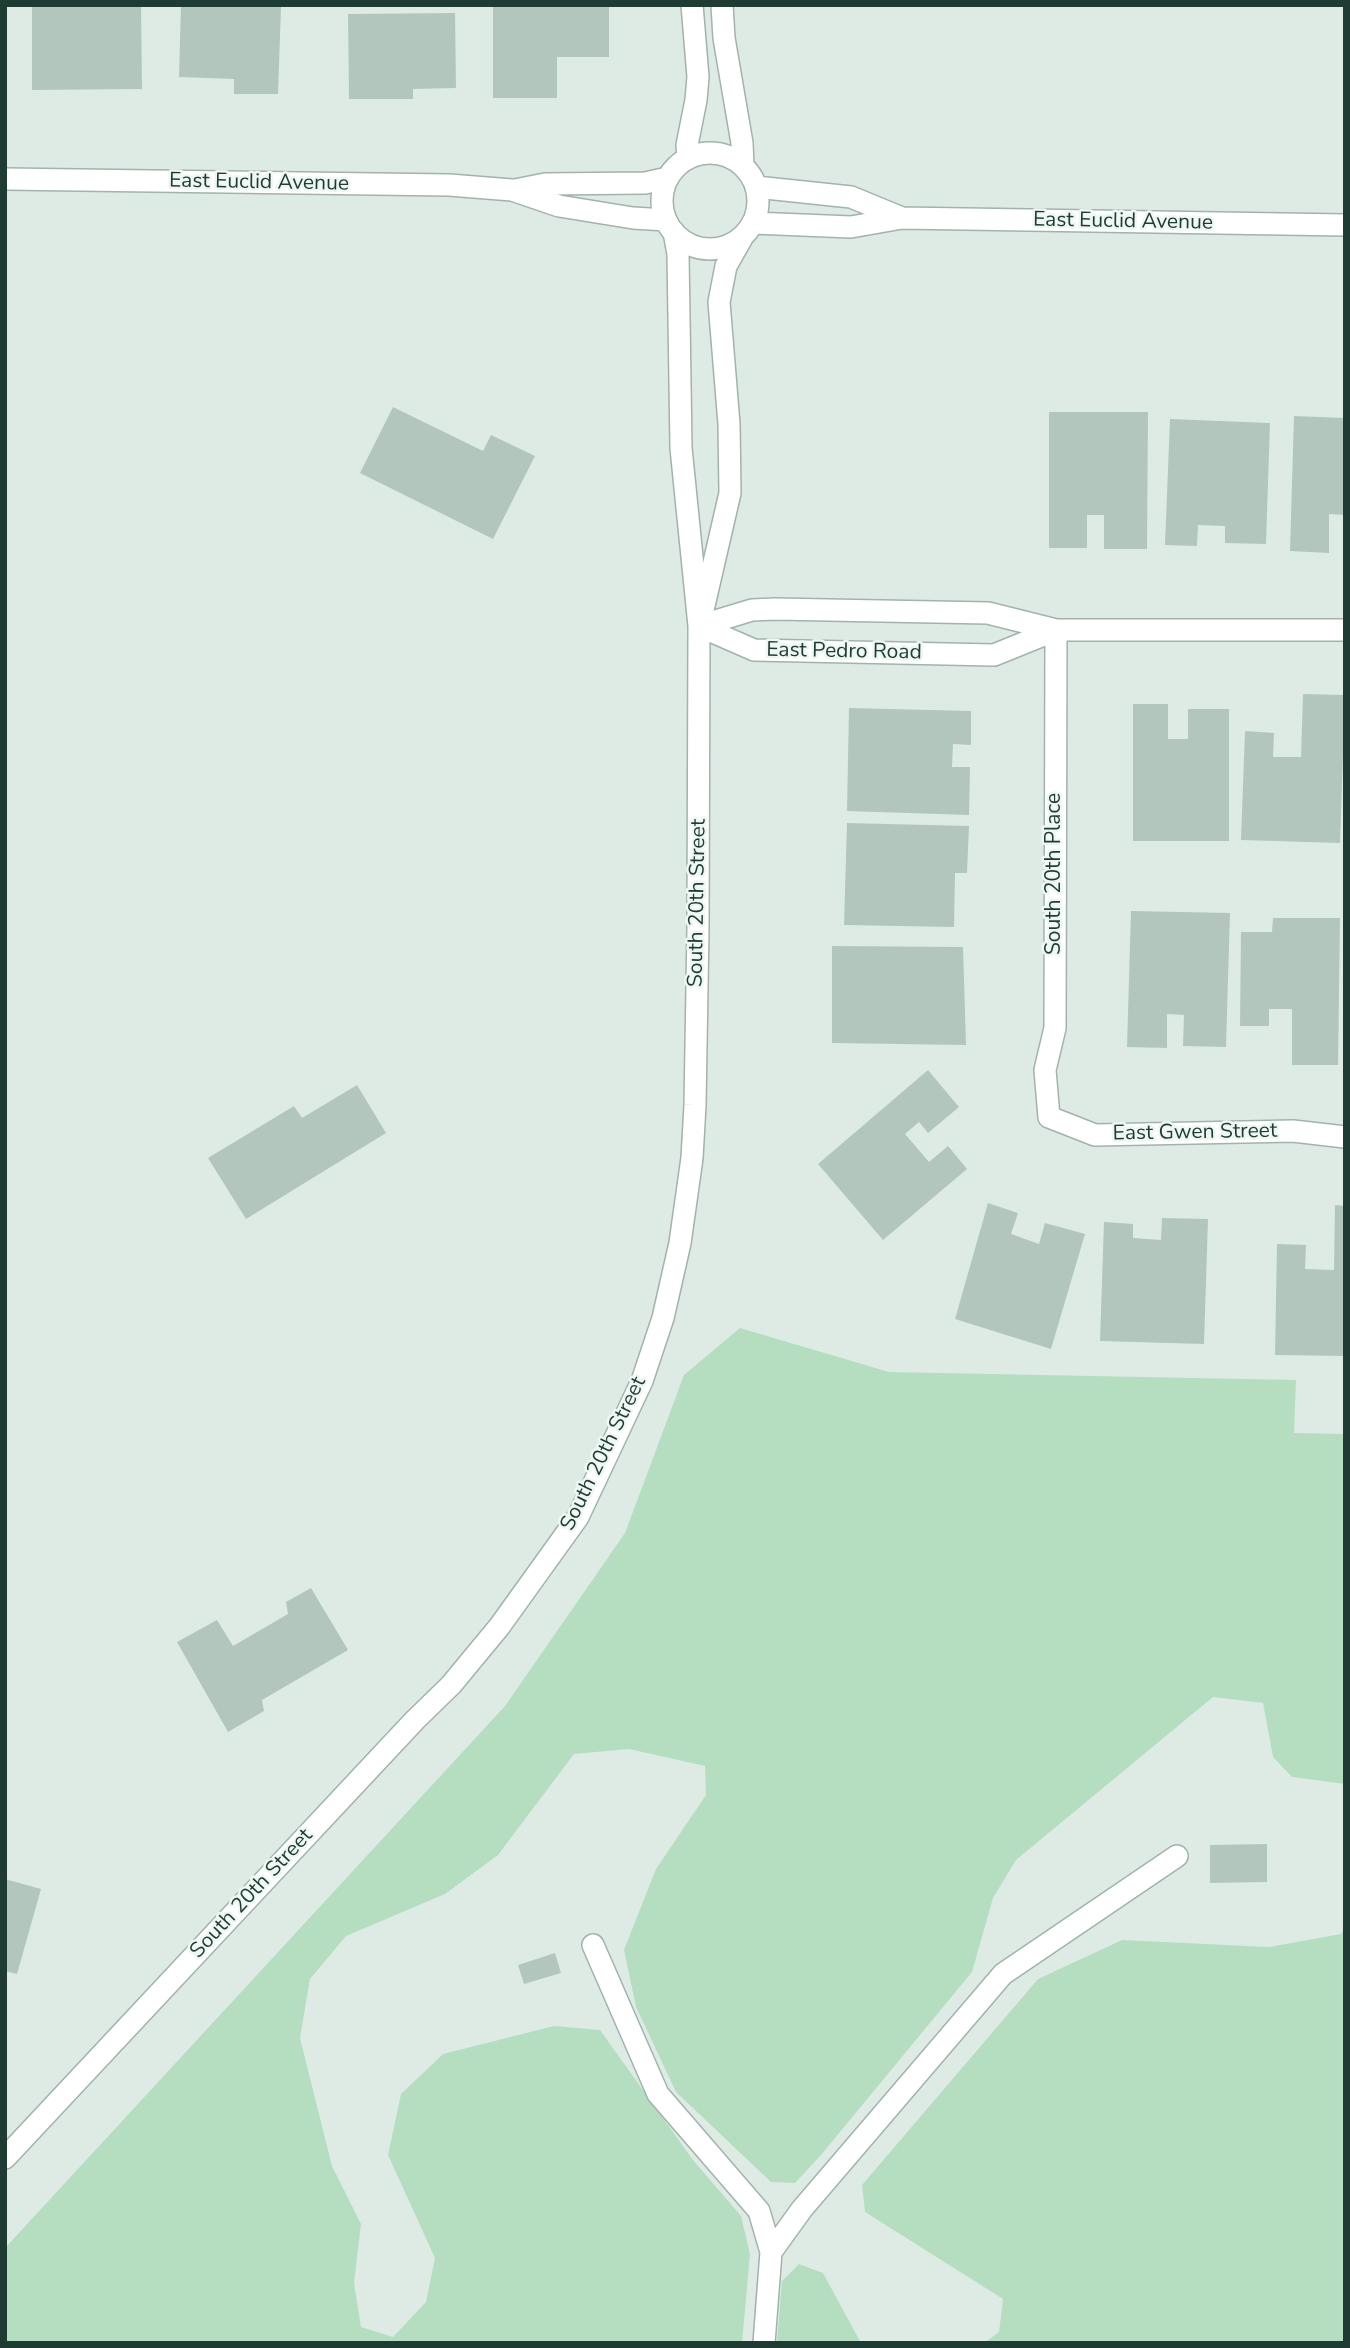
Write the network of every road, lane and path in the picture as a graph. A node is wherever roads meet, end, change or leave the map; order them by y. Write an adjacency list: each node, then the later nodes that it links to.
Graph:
1 (692, 5): 3 (street)
2 (722, 5): 4 (street)
3 (688, 159): 4 (street); 5 (street)
4 (743, 166): 7 (street)
5 (668, 178): 8 (street, East Euclid Avenue); 11 (street)
6 (5, 179): 8 (street, East Euclid Avenue)
7 (756, 187): 9 (street, East Euclid Avenue); 12 (street)
8 (512, 190): 11 (street, East Euclid Avenue)
9 (902, 218): 10 (street, East Euclid Avenue); 12 (street, East Euclid Avenue)
10 (1345, 225)
11 (670, 226): 12 (street); 13 (street, South 20th Street)
12 (748, 230): 13 (street, South 20th Street)
13 (699, 626): 14 (street, East Pedro Road); 14 (street, East Pedro Road); 20 (street, South 20th Street)
14 (1056, 630): 15 (street, East Pedro Road); 16 (street, South 20th Place)
15 (1345, 630)
16 (1049, 1117): 17 (street, East Gwen Street)
17 (1345, 1137)
18 (1177, 1856): 21 (street)
19 (593, 1945): 21 (street)
20 (5, 2158)
21 (771, 2252): 22 (street)
22 (764, 2343)

